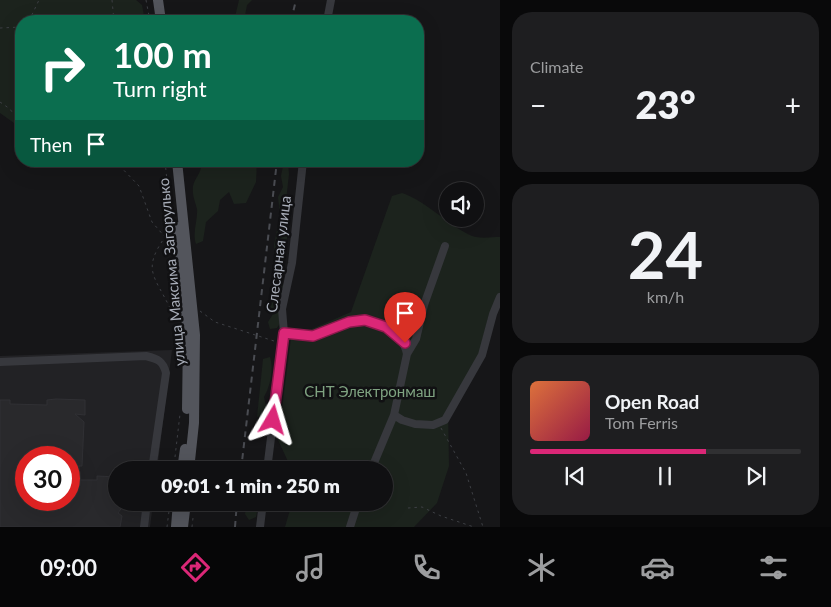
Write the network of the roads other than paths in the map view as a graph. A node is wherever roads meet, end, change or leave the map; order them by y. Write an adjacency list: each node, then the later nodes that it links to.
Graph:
1 (152, 0): 4 (main road)
2 (158, 0): 5 (main road)
3 (332, 0): 6 (street)
4 (154, 15)
5 (160, 15)
6 (328, 15)
7 (171, 167): 17 (main road, улица Максима Загорулько)
8 (178, 167): 18 (main road, улица Максима Загорулько)
9 (302, 167): 12 (street, Слесарная улица)
10 (445, 246): 13 (street)
11 (500, 297): 15 (street)
12 (284, 333): 13 (street); 19 (street, Слесарная улица)
13 (407, 354): 15 (street)
14 (0, 362): 16 (street)
15 (394, 415): 20 (street)
16 (153, 461)
17 (183, 461)
18 (190, 461)
19 (268, 461)
20 (376, 461)
21 (146, 511): 26 (street)
22 (177, 511): 27 (main road)
23 (185, 511): 28 (main road)
24 (262, 511): 29 (street)
25 (355, 511): 30 (street)
26 (144, 527)
27 (176, 527)
28 (183, 527)
29 (260, 527)
30 (350, 527)

